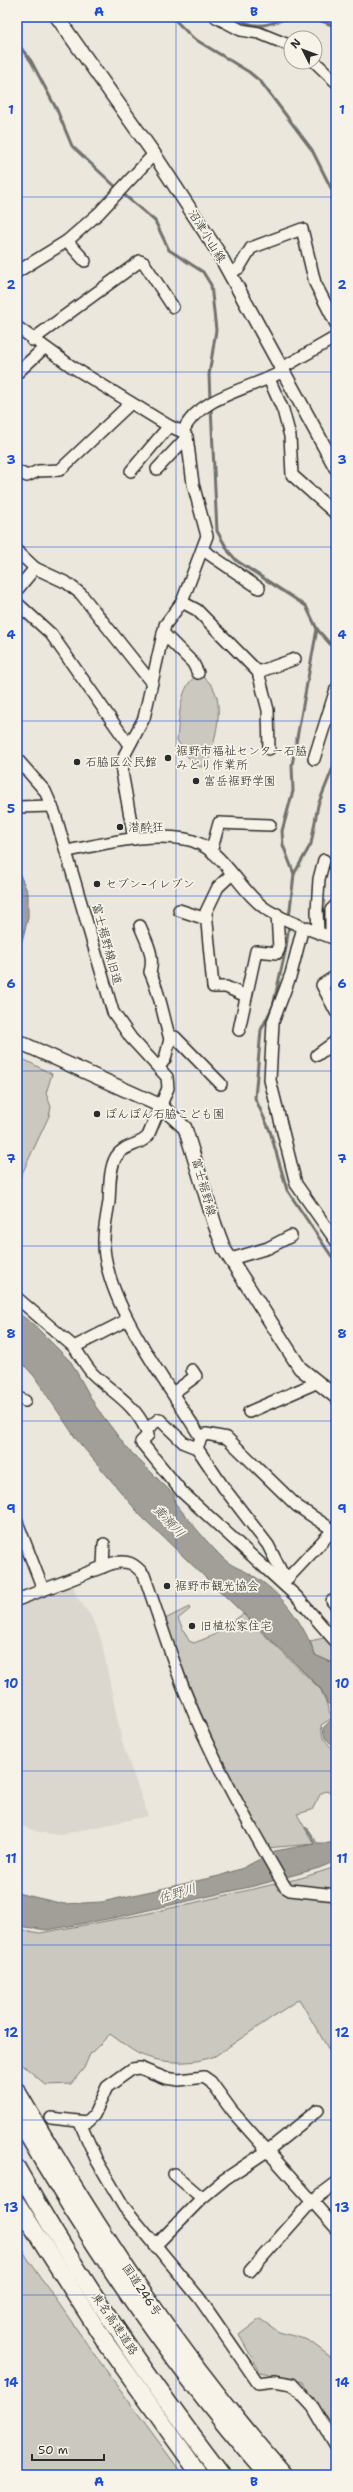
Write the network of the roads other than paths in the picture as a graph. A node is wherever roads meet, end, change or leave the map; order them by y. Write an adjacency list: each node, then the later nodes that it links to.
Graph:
1 (57, 17): 6 (main road, 沼津小山線)
2 (216, 17): 3 (street)
3 (283, 43)
4 (323, 70): 5 (street)
5 (336, 82)
6 (154, 154): 7 (street); 10 (main road, 沼津小山線)
7 (67, 241): 8 (street); 9 (street)
8 (85, 261)
9 (17, 272)
10 (230, 273): 12 (street); 17 (main road, 沼津小山線)
11 (173, 307): 15 (street)
12 (336, 324)
13 (17, 327): 15 (street)
14 (336, 337): 17 (street)
15 (32, 340): 16 (street)
16 (44, 348): 18 (street); 20 (street)
17 (282, 369): 19 (street); 23 (main road, 沼津小山線)
18 (17, 373)
19 (269, 379): 22 (street); 27 (street)
20 (131, 403): 21 (street); 26 (street)
21 (169, 426): 22 (street); 25 (street)
22 (185, 434): 24 (street); 28 (street)
23 (336, 468)
24 (156, 469)
25 (131, 471)
26 (17, 472)
27 (336, 514)
28 (203, 550): 31 (street); 33 (street)
29 (17, 551): 30 (street)
30 (35, 568): 32 (street); 39 (street)
31 (259, 588)
32 (17, 590)
33 (182, 602): 35 (street); 37 (street)
34 (17, 603): 41 (street)
35 (163, 634): 38 (street); 39 (street)
36 (295, 659): 37 (street)
37 (258, 672): 42 (street)
38 (198, 673)
39 (151, 682): 41 (street)
40 (336, 689): 44 (street)
41 (129, 745): 48 (street)
42 (269, 749)
43 (17, 759): 45 (street, 富士裾野線旧道)
44 (314, 759)
45 (52, 806): 46 (street); 49 (street, 富士裾野線旧道)
46 (17, 807)
47 (270, 825): 50 (street)
48 (134, 839): 49 (street); 50 (street)
49 (67, 851): 69 (street, 富士裾野線旧道)
50 (211, 852): 52 (street)
51 (324, 860): 59 (street)
52 (232, 874): 55 (street); 56 (street)
53 (336, 905): 60 (street)
54 (179, 910): 56 (street)
55 (280, 915): 57 (street); 62 (street)
56 (206, 919): 62 (street)
57 (299, 925): 59 (street); 73 (street)
58 (140, 926): 65 (street)
59 (318, 932): 60 (street)
60 (333, 938)
61 (336, 976): 63 (street)
62 (246, 996): 64 (street)
63 (336, 1012)
64 (239, 1030)
65 (170, 1039): 69 (street); 70 (street)
66 (17, 1041): 71 (main road, 富士裾野線)
67 (336, 1041): 68 (street)
68 (317, 1055)
69 (159, 1067): 71 (street, 富士裾野線旧道)
70 (220, 1084)
71 (161, 1106): 74 (main road, 富士裾野線); 76 (street, 富士裾野線旧道)
72 (291, 1236): 74 (street)
73 (336, 1240)
74 (231, 1259): 79 (main road, 富士裾野線)
75 (17, 1298): 77 (street)
76 (128, 1320): 77 (street); 80 (street, 富士裾野線旧道)
77 (74, 1347): 83 (street)
78 (192, 1370): 80 (street)
79 (316, 1383): 81 (main road, 富士裾野線); 82 (street)
80 (173, 1393): 84 (street, 富士裾野線旧道)
81 (336, 1397)
82 (249, 1412)
83 (146, 1430): 84 (street); 91 (street)
84 (199, 1443): 86 (street); 89 (street, 富士裾野線旧道)
85 (17, 1522): 90 (street)
86 (334, 1531): 89 (street)
87 (104, 1544): 88 (street)
88 (103, 1567): 90 (street); 94 (street)
89 (288, 1578): 91 (street)
90 (43, 1589): 92 (street)
91 (291, 1591): 93 (street)
92 (17, 1600)
93 (336, 1642)
94 (336, 1895)
95 (17, 2091): 114 (highway, 国道246号)
96 (318, 2110): 100 (street)
97 (17, 2117): 113 (highway, 国道246号)
98 (51, 2118): 99 (street)
99 (80, 2123): 100 (street); 108 (street)
100 (267, 2151): 104 (street); 105 (street)
101 (17, 2168): 112 (highway, 東名高速道路)
102 (174, 2174): 104 (street)
103 (336, 2183): 105 (street)
104 (202, 2198): 108 (street)
105 (312, 2201): 107 (street); 109 (street)
106 (17, 2203): 111 (highway, 東名高速道路)
107 (336, 2228)
108 (154, 2246): 110 (street)
109 (250, 2271)
110 (336, 2446)
111 (200, 2475)
112 (222, 2475)
113 (268, 2475)
114 (285, 2475)

